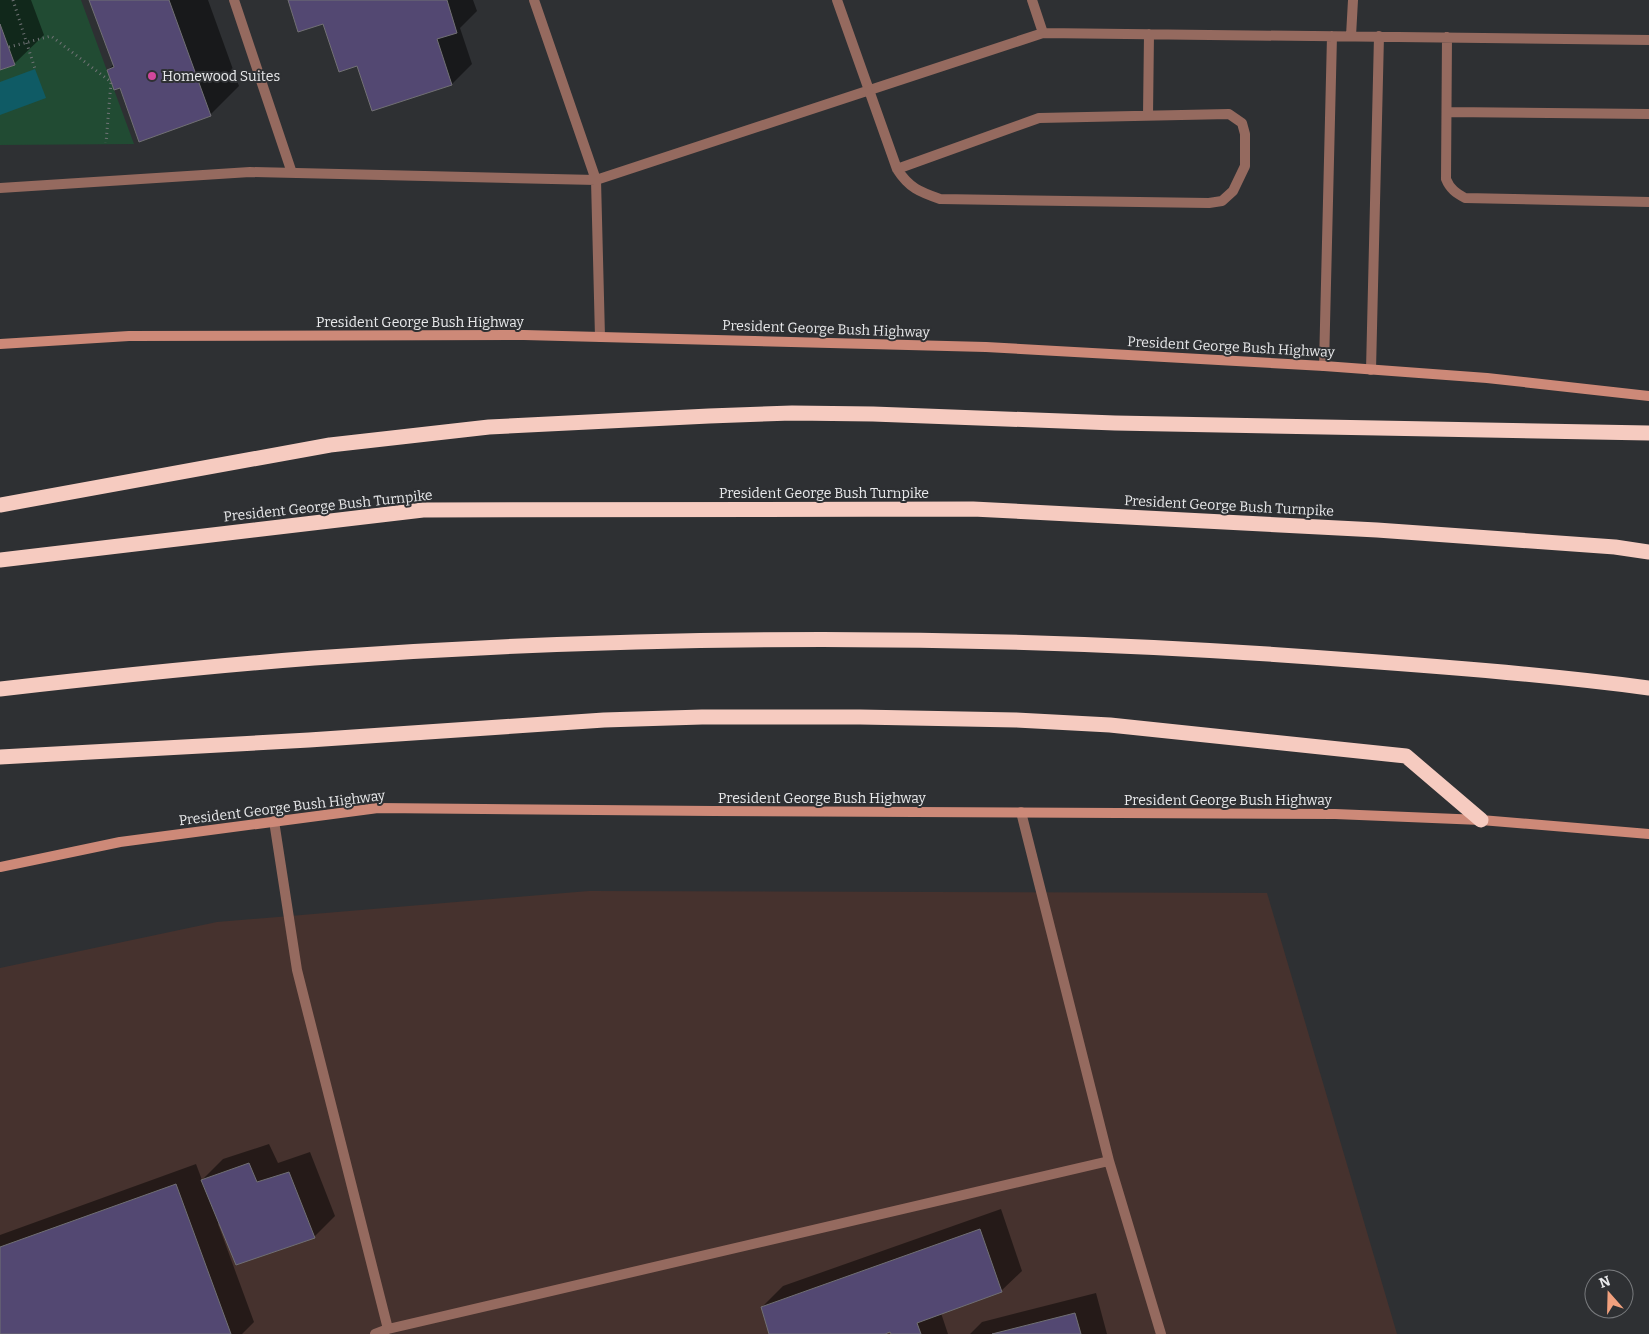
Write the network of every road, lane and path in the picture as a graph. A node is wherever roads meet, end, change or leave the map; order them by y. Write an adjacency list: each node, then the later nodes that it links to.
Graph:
1 (13, 0): 14 (path)
2 (234, 0): 23 (lane)
3 (534, 0): 24 (lane)
4 (837, 0): 17 (lane)
5 (1032, 0): 7 (lane)
6 (1353, 0): 10 (lane)
7 (1043, 33): 8 (lane); 17 (lane)
8 (1149, 34): 9 (lane); 20 (lane)
9 (1332, 36): 10 (lane); 29 (lane)
10 (1351, 36): 11 (lane)
11 (1380, 36): 12 (lane); 30 (lane)
12 (1447, 37): 13 (lane); 18 (lane)
13 (1649, 40)
14 (27, 42): 15 (path); 16 (path); 21 (path)
15 (9, 47)
16 (35, 69)
17 (869, 90): 22 (lane); 24 (lane)
18 (1447, 112): 19 (lane); 26 (lane)
19 (1649, 114)
20 (1148, 116): 22 (lane); 22 (lane)
21 (106, 143)
22 (897, 169)
23 (292, 173): 24 (lane); 25 (lane)
24 (596, 180): 27 (lane)
25 (0, 188)
26 (1649, 202)
27 (600, 337): 28 (main road, President George Bush Highway); 29 (main road, President George Bush Highway)
28 (0, 344)
29 (1324, 366): 30 (main road, President George Bush Highway)
30 (1371, 370): 31 (main road, President George Bush Highway)
31 (1649, 396)
32 (1649, 433): 33 (highway)
33 (0, 505)
34 (1649, 552): 35 (highway, President George Bush Turnpike)
35 (0, 560)
36 (1649, 688): 37 (highway)
37 (0, 689)
38 (0, 758): 40 (highway)
39 (1021, 812): 40 (main road, President George Bush Highway); 41 (main road, President George Bush Highway); 44 (lane)
40 (1481, 820): 42 (main road, President George Bush Highway)
41 (274, 821): 43 (main road, President George Bush Highway); 45 (lane)
42 (1649, 834)
43 (0, 867)
44 (1109, 1160): 45 (lane); 47 (lane)
45 (388, 1329): 46 (lane)
46 (375, 1334)
47 (1162, 1334)

